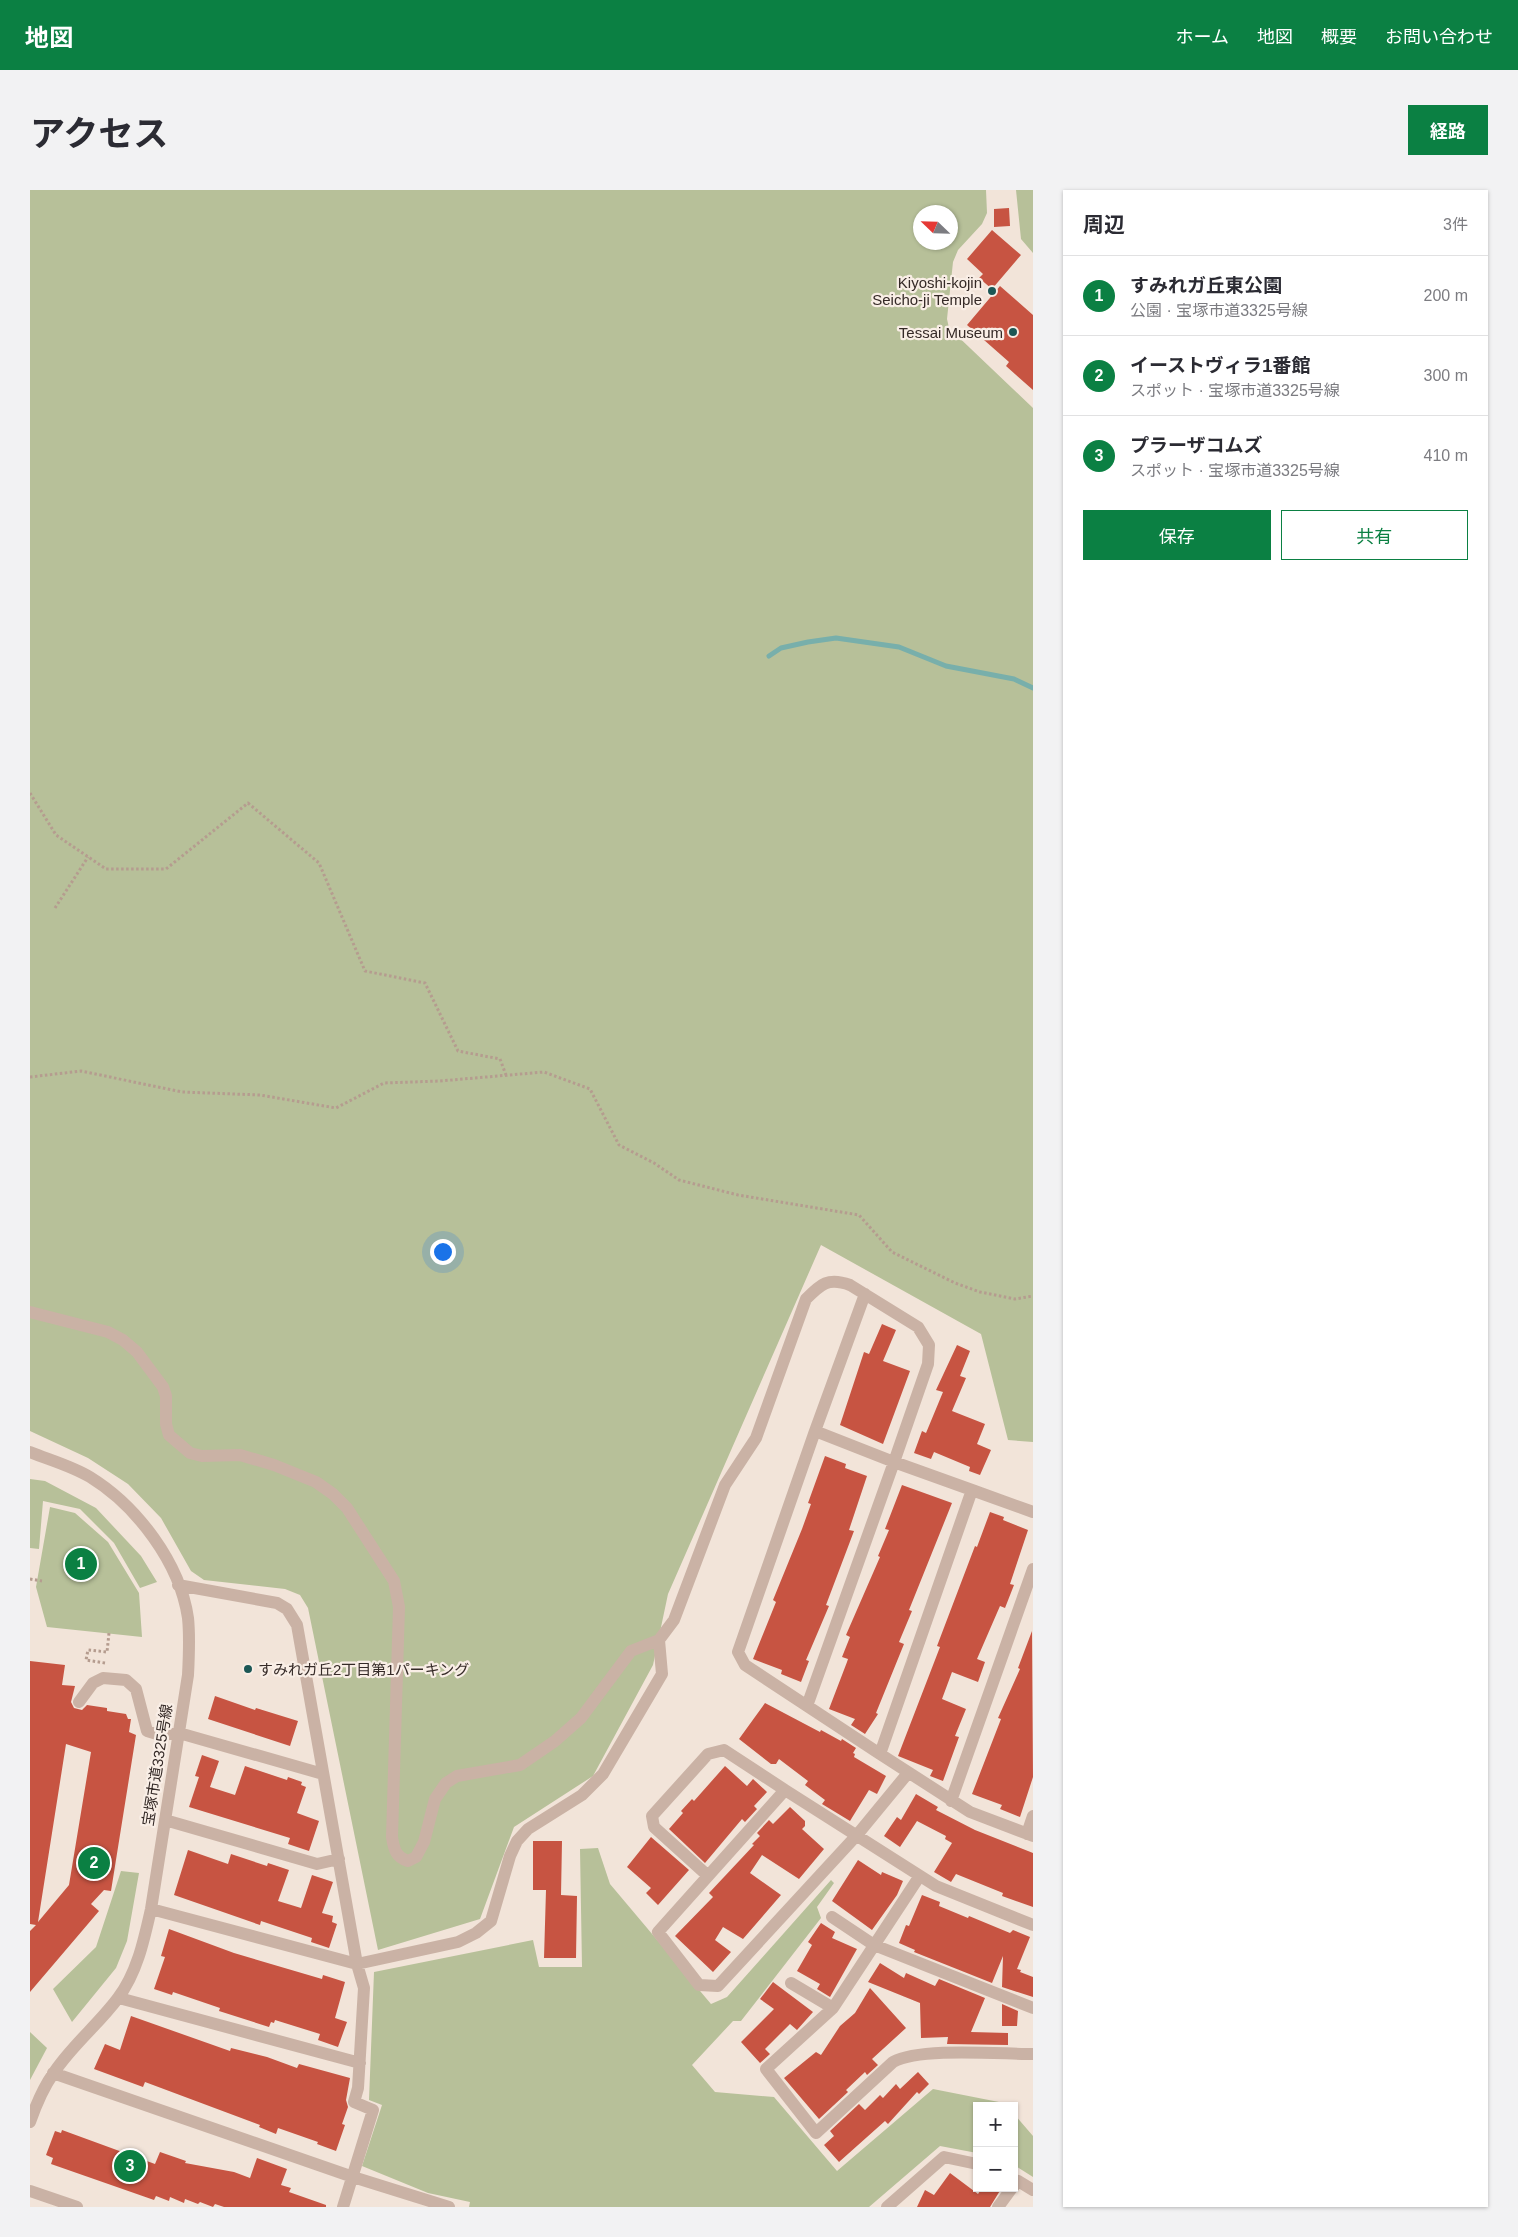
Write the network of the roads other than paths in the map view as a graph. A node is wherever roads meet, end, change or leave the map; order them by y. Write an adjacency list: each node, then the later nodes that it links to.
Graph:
1 (865, 1294): 3 (street); 5 (street); 10 (street)
2 (30, 1312): 10 (street)
3 (815, 1431): 5 (street); 12 (street)
4 (30, 1452): 9 (street, 宝塚市道3325号線)
5 (894, 1462): 6 (street); 12 (street)
6 (972, 1490): 7 (street); 14 (street)
7 (1033, 1512)
8 (1033, 1569): 18 (street)
9 (178, 1585): 13 (street, 宝塚市道3325号線); 16 (street)
10 (659, 1640): 30 (street)
11 (79, 1702): 13 (street)
12 (808, 1706): 14 (street)
13 (179, 1733): 16 (street); 20 (street, 宝塚市道3325号線)
14 (880, 1754): 15 (street)
15 (908, 1773): 18 (street); 21 (street)
16 (323, 1774): 23 (street)
17 (785, 1790): 21 (street); 24 (street); 24 (street)
18 (952, 1801): 22 (street)
19 (1033, 1816): 22 (street)
20 (165, 1820): 23 (street); 26 (street, 宝塚市道3325号線)
21 (857, 1834): 24 (street); 25 (street)
22 (1030, 1835)
23 (339, 1859): 30 (street)
24 (707, 1876)
25 (919, 1877): 28 (street); 29 (street)
26 (151, 1909): 30 (street); 32 (street, 宝塚市道3325号線)
27 (832, 1917): 29 (street)
28 (1033, 1925)
29 (874, 1945): 33 (street); 34 (street)
30 (357, 1964): 36 (street)
31 (791, 1982): 33 (street)
32 (119, 1998): 36 (street); 37 (street, 宝塚市道3325号線)
33 (834, 2008): 35 (street)
34 (1033, 2008)
35 (1033, 2054)
36 (360, 2063): 40 (street)
37 (53, 2073): 38 (street, 宝塚市道3325号線); 40 (street)
38 (30, 2122)
39 (973, 2163): 48 (street)
40 (354, 2177): 46 (street); 47 (street)
41 (1018, 2184): 42 (street)
42 (1033, 2190)
43 (30, 2191): 45 (street)
44 (1009, 2192): 49 (street)
45 (78, 2207)
46 (343, 2207)
47 (449, 2207)
48 (887, 2207)
49 (998, 2207)

